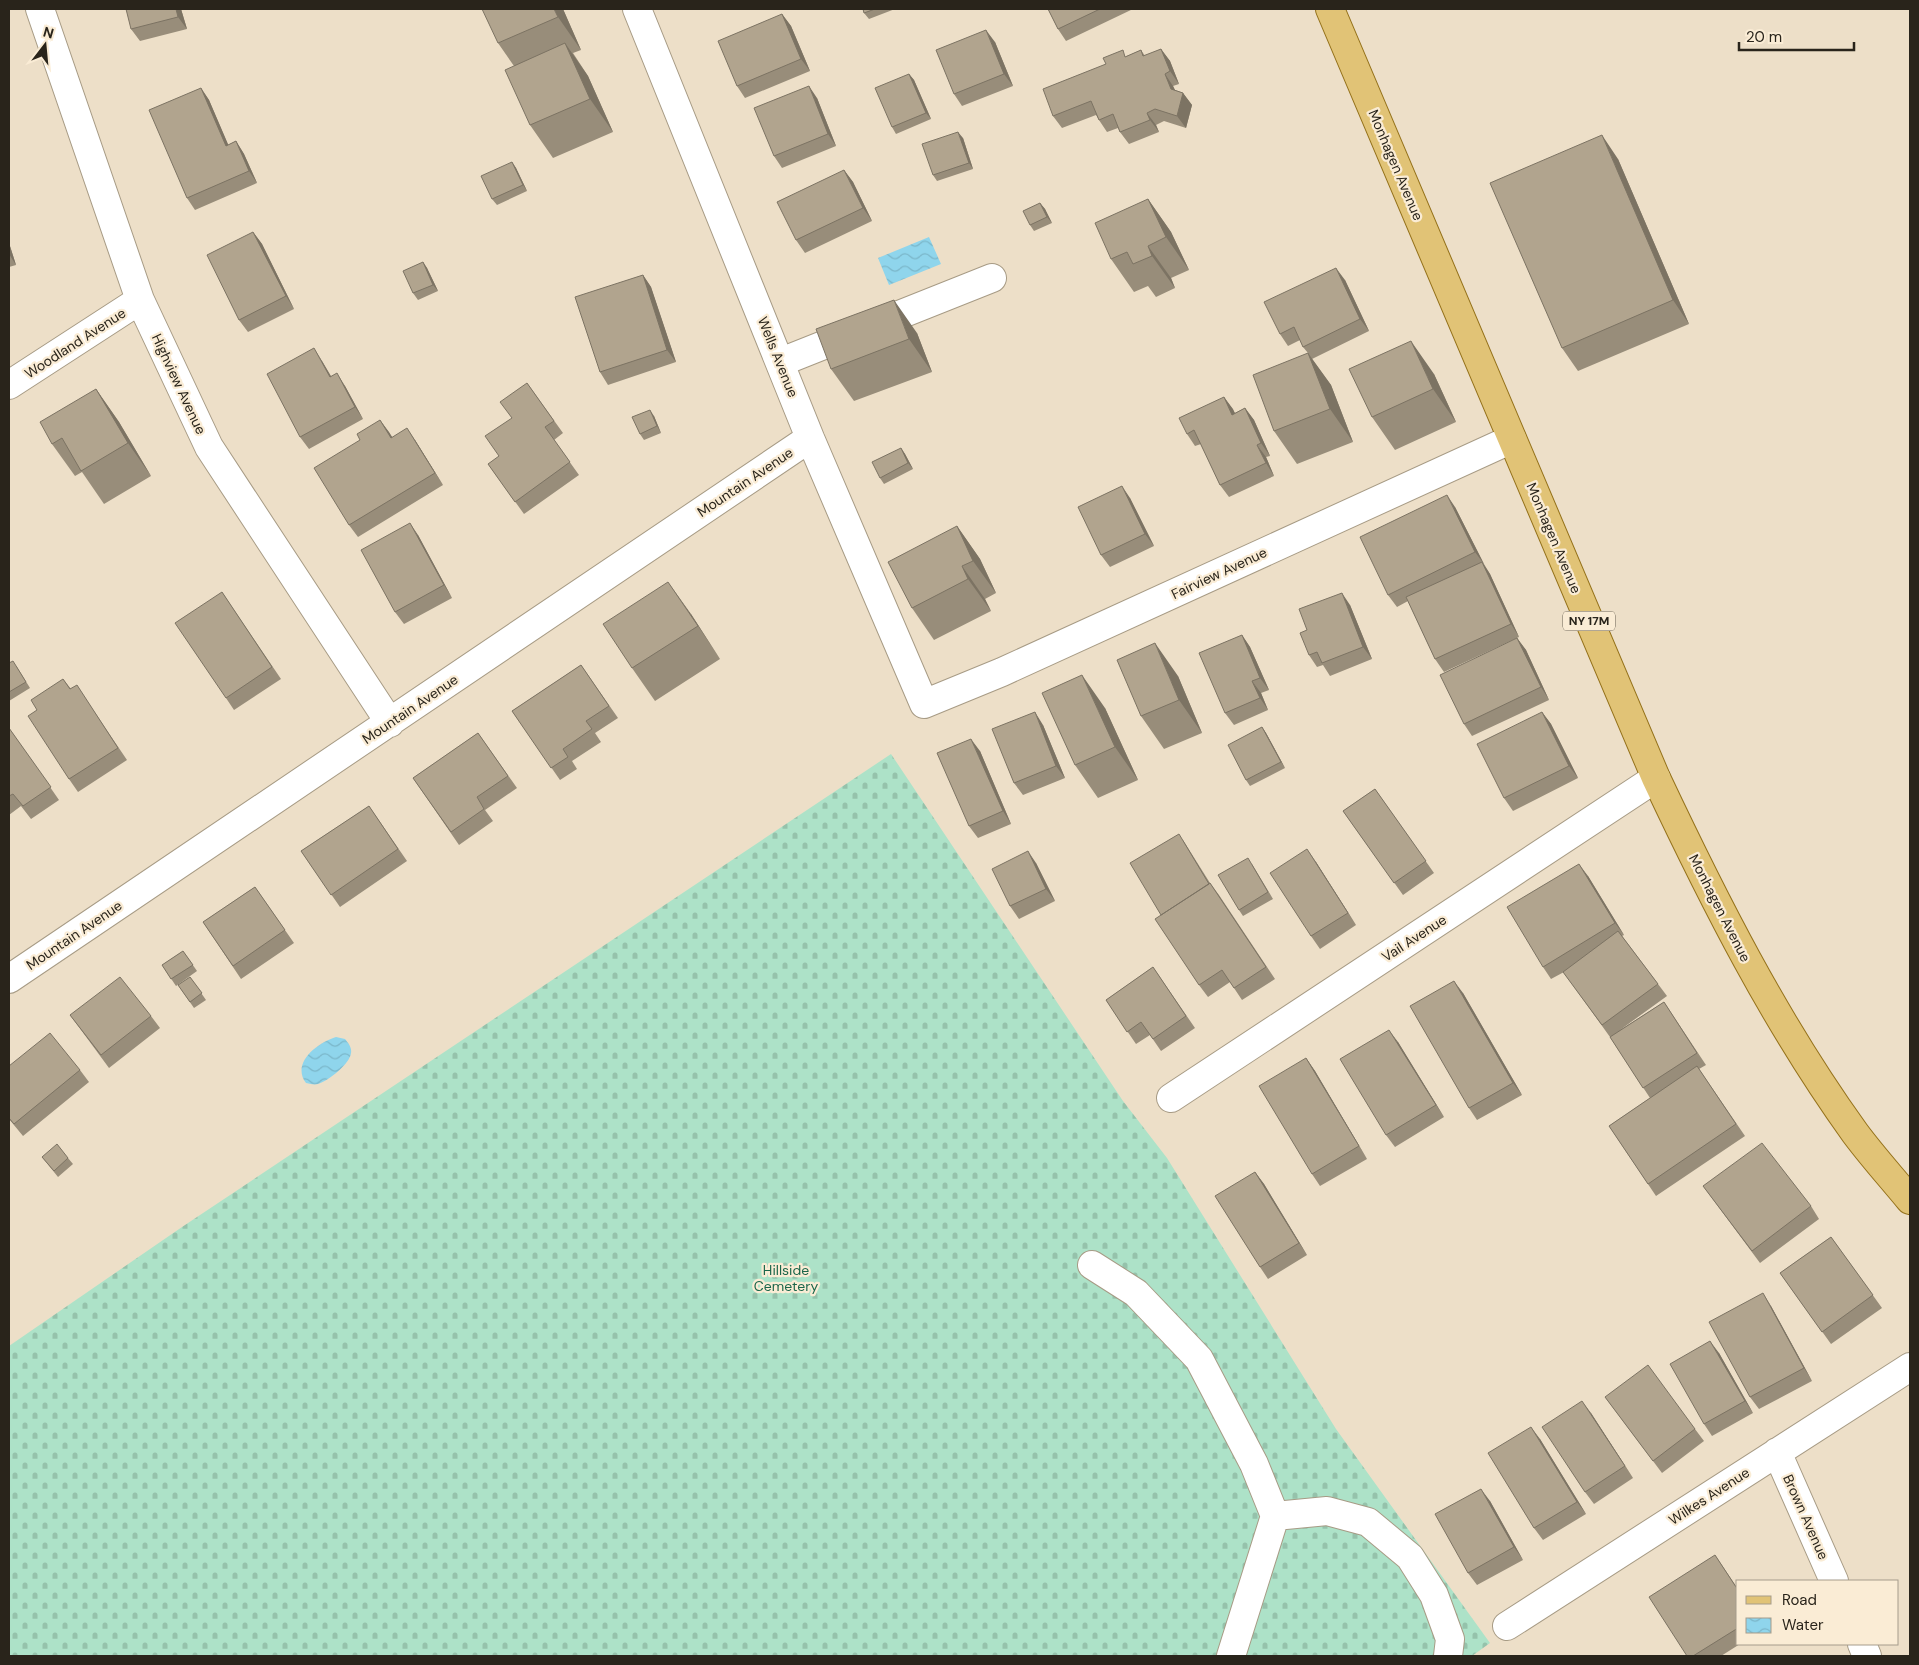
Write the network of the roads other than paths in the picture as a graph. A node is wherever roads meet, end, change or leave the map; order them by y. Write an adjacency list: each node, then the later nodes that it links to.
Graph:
1 (40, 9): 5 (street, Highview Avenue)
2 (637, 9): 6 (street, Wells Avenue)
3 (1330, 9): 9 (main road, Monhagen Avenue / NY 17M)
4 (992, 278): 6 (street)
5 (140, 300): 7 (street, Woodland Avenue); 11 (street, Highview Avenue)
6 (781, 362): 8 (street, Wells Avenue)
7 (9, 385)
8 (810, 438): 10 (street, Wells Avenue); 11 (street, Mountain Avenue)
9 (1512, 439): 10 (street, Fairview Avenue); 12 (main road, Monhagen Avenue / NY 17M)
10 (924, 704)
11 (390, 723): 13 (street, Mountain Avenue)
12 (1656, 778): 14 (street, Vail Avenue); 15 (main road, Monhagen Avenue / NY 17M)
13 (9, 979)
14 (1171, 1098)
15 (1910, 1200)
16 (1092, 1265): 19 (street)
17 (1910, 1367): 18 (street, Wilkes Avenue)
18 (1777, 1452): 20 (street, Brown Avenue); 21 (street, Wilkes Avenue)
19 (1275, 1516): 22 (street); 23 (street)
20 (1834, 1580)
21 (1507, 1626)
22 (1231, 1656)
23 (1448, 1656)

